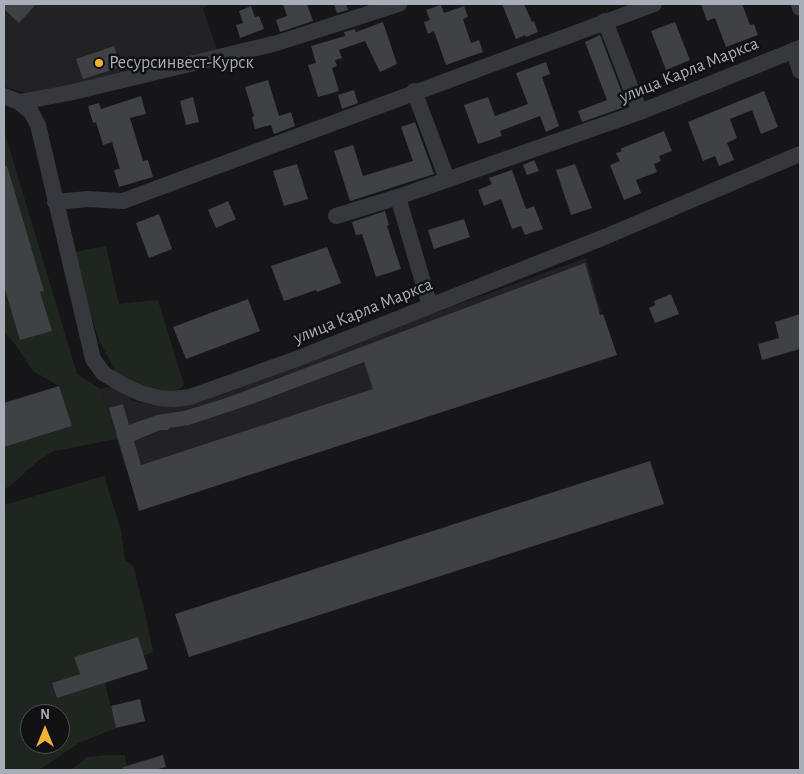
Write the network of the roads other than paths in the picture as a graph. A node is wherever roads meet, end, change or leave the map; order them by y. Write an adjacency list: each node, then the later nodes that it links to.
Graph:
1 (399, 4): 10 (street)
2 (654, 4): 5 (street)
3 (799, 4): 4 (street)
4 (800, 8)
5 (605, 21): 8 (street); 11 (street)
6 (797, 49): 7 (street); 11 (street, улица Карла Маркса)
7 (800, 71)
8 (414, 91): 13 (street); 15 (street)
9 (4, 96): 10 (street, улица Карла Маркса)
10 (19, 102): 15 (street, улица Карла Маркса)
11 (640, 112): 13 (street, улица Карла Маркса)
12 (800, 154): 17 (street, улица Карла Маркса)
13 (447, 179): 14 (street, улица Карла Маркса)
14 (398, 197): 16 (street, улица Карла Маркса); 17 (street)
15 (55, 202): 17 (street, улица Карла Маркса)
16 (336, 216)
17 (430, 306)

